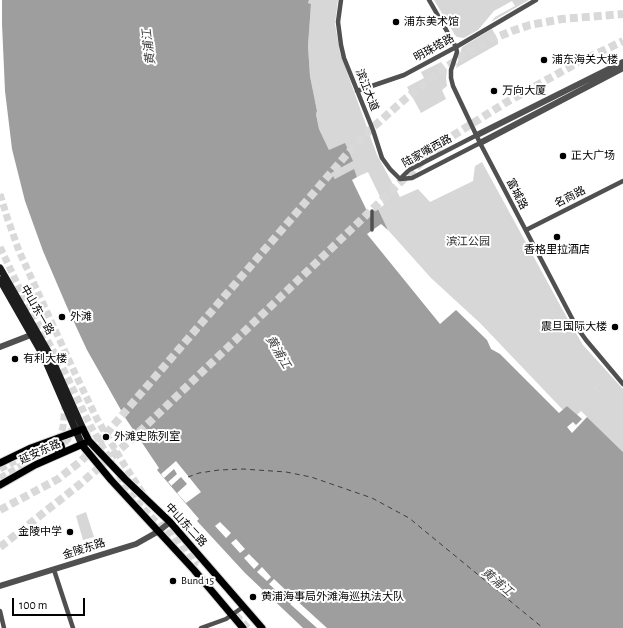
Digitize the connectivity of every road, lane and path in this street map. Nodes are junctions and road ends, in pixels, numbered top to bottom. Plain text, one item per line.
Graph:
1 (341, 0) edge
2 (429, 0) edge
3 (536, 0) edge
4 (456, 47) junction
5 (623, 62) edge
6 (623, 68) edge
7 (357, 91) junction
8 (477, 135) junction
9 (480, 143) junction
10 (400, 179) junction
11 (623, 181) edge
12 (372, 212) dead end
13 (372, 230) dead end
14 (526, 230) junction
15 (0, 268) edge
16 (0, 280) edge
17 (2, 289) edge
18 (35, 334) junction
19 (0, 348) edge
20 (623, 384) edge
21 (80, 431) junction
22 (50, 442) junction
23 (86, 443) junction
24 (56, 456) junction
25 (0, 463) edge
26 (0, 485) edge
27 (170, 522) junction
28 (159, 531) junction
29 (54, 570) junction
30 (0, 586) edge
31 (243, 607) junction
32 (0, 611) edge
33 (232, 615) junction
34 (4, 628) edge
35 (73, 628) edge
36 (202, 628) edge
37 (244, 628) edge
38 (262, 628) edge

1 - 7 street, 滨江大道
2 - 4 street
3 - 4 street, 明珠塔路
4 - 7 street, 明珠塔路
4 - 8 street, 富城路
5 - 8 street, 陆家嘴西路
6 - 9 street, 陆家嘴西路
7 - 10 street, 滨江大道
8 - 9 street, 富城路
8 - 10 street, 陆家嘴西路
9 - 10 street, 陆家嘴西路
9 - 14 street, 富城路
11 - 14 street, 名商路
12 - 13 street
14 - 20 street, 富城路
15 - 18 main road, 中山东一路
16 - 17 main road, 中山东一路
17 - 18 main road, 中山东一路
18 - 19 street
18 - 21 main road, 中山东一路
21 - 22 main road, 延安东路
21 - 23 main road, 中山东一路
22 - 24 main road
22 - 25 main road, 延安东路
23 - 24 main road, 延安东路
23 - 27 main road, 中山东二路
23 - 28 main road
24 - 26 main road, 延安东路
27 - 28 street, 金陵东路
27 - 31 main road, 中山东二路
28 - 29 street, 金陵东路
28 - 33 main road
29 - 30 street, 金陵东路
29 - 35 street
31 - 33 street
31 - 38 main road, 中山东二路
32 - 34 street
33 - 36 street
33 - 37 main road

